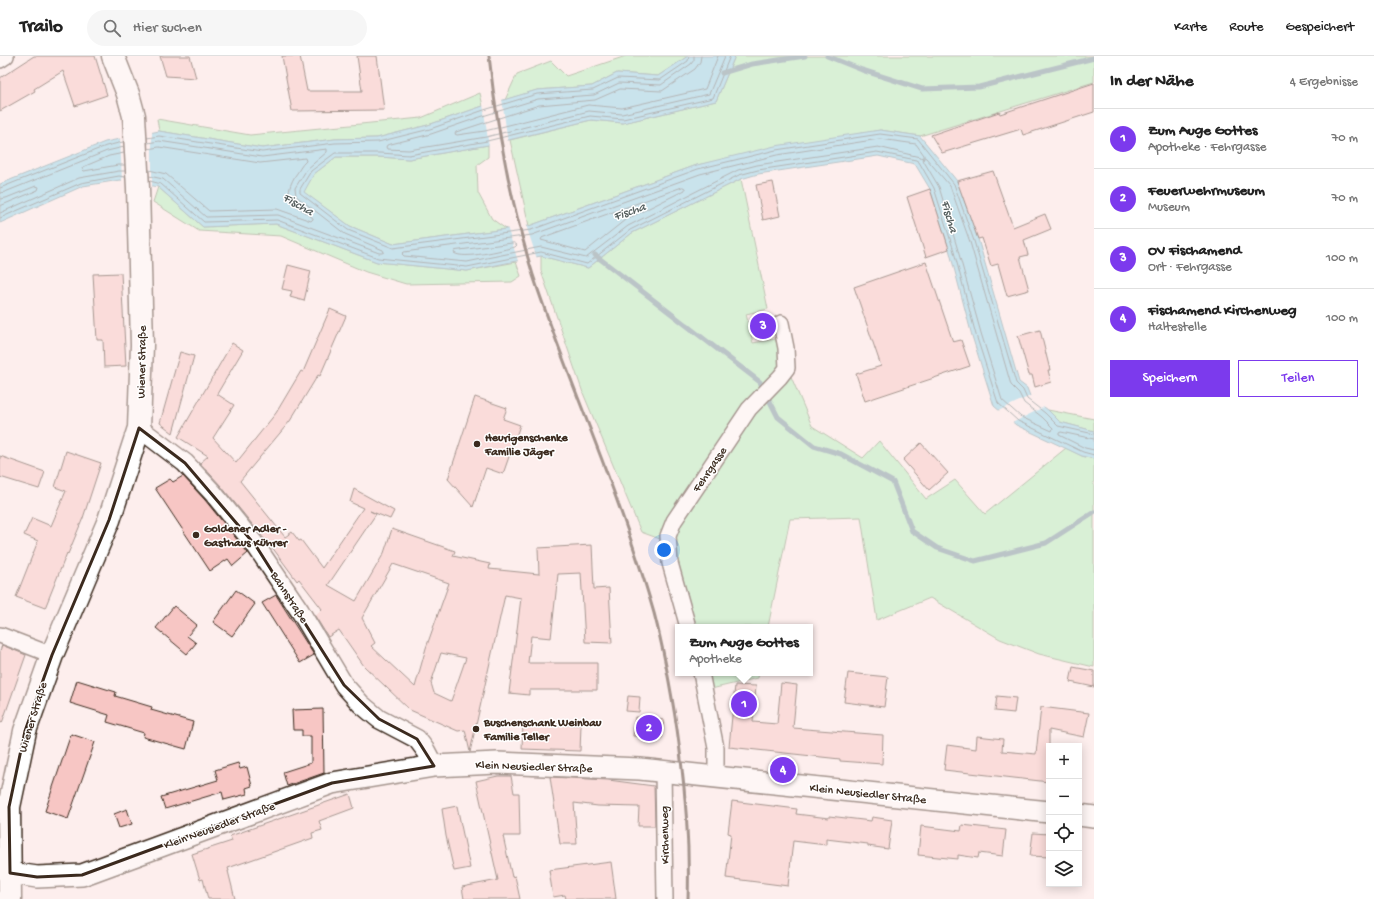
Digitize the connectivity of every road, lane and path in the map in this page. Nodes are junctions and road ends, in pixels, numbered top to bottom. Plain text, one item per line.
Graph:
1 (6, 56) edge
2 (113, 56) edge
3 (0, 60) edge
4 (781, 323) dead end
5 (139, 428) junction
6 (687, 624) edge
7 (0, 635) edge
8 (52, 655) junction
9 (702, 676) edge
10 (434, 766) junction
11 (663, 771) junction
12 (716, 776) junction
13 (1046, 812) edge
14 (1082, 815) edge
15 (1094, 817) edge
16 (10, 873) junction
17 (10, 899) edge
18 (665, 899) edge

1 - 3 street
2 - 5 main road, Wiener Straße
4 - 6 street, Fehrgasse
5 - 8 main road, Wiener Straße
5 - 10 street, Bahnstraße
7 - 8 street
8 - 16 main road, Wiener Straße
9 - 12 street
10 - 11 main road, Klein Neusiedler Straße
10 - 16 main road, Klein Neusiedler Straße
11 - 12 main road, Klein Neusiedler Straße
11 - 18 street, Kirchenweg
12 - 13 main road, Klein Neusiedler Straße
14 - 15 main road
16 - 17 main road, Wiener Straße

